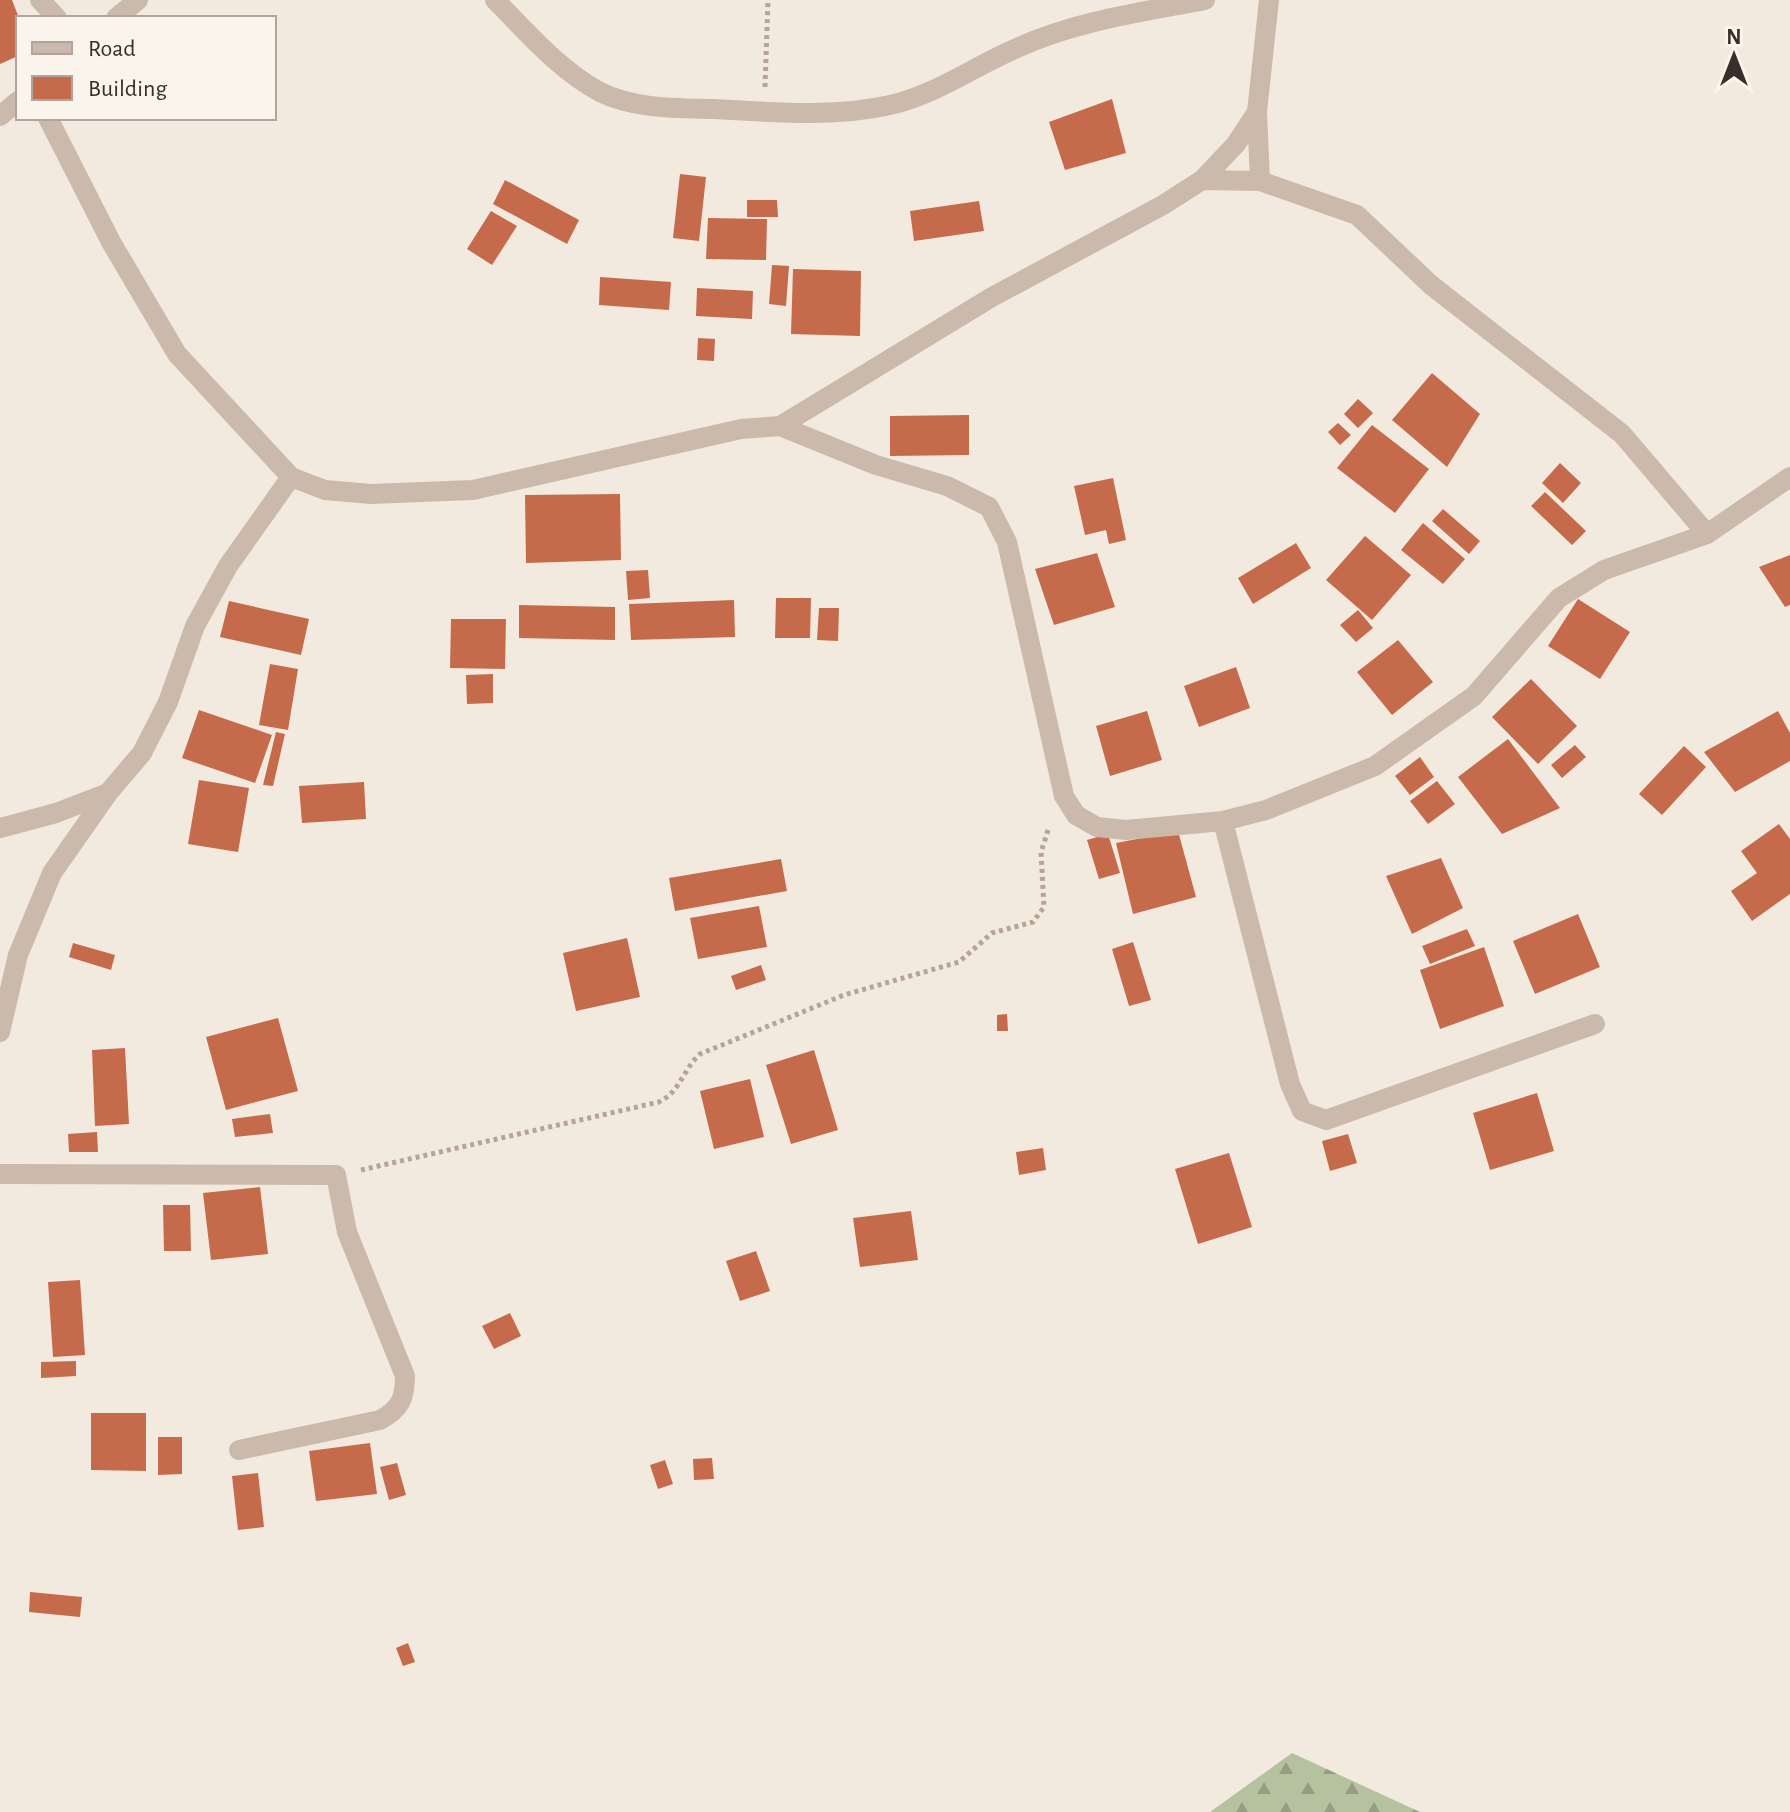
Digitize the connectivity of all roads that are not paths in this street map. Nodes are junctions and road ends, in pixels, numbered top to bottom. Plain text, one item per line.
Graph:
1 (40, 0) edge
2 (138, 0) edge
3 (495, 0) edge
4 (1205, 0) edge
5 (1269, 0) edge
6 (55, 16) edge
7 (118, 16) edge
8 (16, 103) edge
9 (1257, 112) junction
10 (0, 116) edge
11 (49, 120) edge
12 (1202, 180) junction
13 (1260, 181) junction
14 (780, 426) junction
15 (291, 477) junction
16 (1790, 477) edge
17 (1707, 534) junction
18 (108, 793) junction
19 (1223, 821) junction
20 (0, 828) edge
21 (1595, 1024) dead end
22 (0, 1032) edge
23 (0, 1174) edge
24 (239, 1450) dead end

1 - 6 street
2 - 7 street
3 - 4 street
5 - 9 street
8 - 10 street
9 - 12 street
9 - 13 street
11 - 15 street
12 - 13 street
12 - 14 street
13 - 17 street
14 - 15 street
14 - 19 street
15 - 18 street
16 - 17 street
17 - 19 street
18 - 20 street
18 - 22 street
19 - 21 street
23 - 24 street

